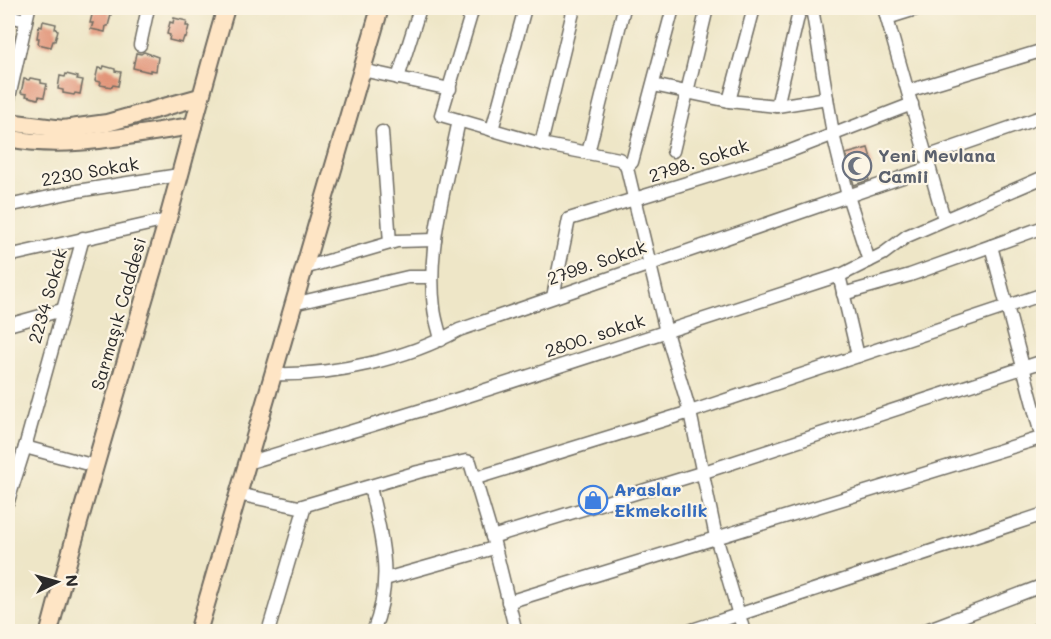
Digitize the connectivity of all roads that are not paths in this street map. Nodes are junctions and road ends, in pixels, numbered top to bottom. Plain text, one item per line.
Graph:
1 (148, 8) edge
2 (226, 8) edge
3 (380, 8) edge
4 (420, 8) edge
5 (473, 8) edge
6 (525, 8) edge
7 (574, 8) edge
8 (624, 8) edge
9 (673, 8) edge
10 (707, 8) edge
11 (754, 8) edge
12 (800, 8) edge
13 (812, 8) edge
14 (919, 8) edge
15 (886, 13) edge
16 (27, 14) edge
17 (8, 16) edge
18 (140, 45) dead end
19 (1044, 50) edge
20 (362, 70) junction
21 (398, 78) junction
22 (653, 85) junction
23 (450, 89) junction
24 (908, 91) junction
25 (687, 92) junction
26 (200, 97) junction
27 (827, 98) junction
28 (729, 101) junction
29 (8, 102) edge
30 (912, 104) junction
31 (777, 106) junction
32 (1044, 116) edge
33 (459, 120) junction
34 (8, 122) edge
35 (194, 126) junction
36 (492, 130) junction
37 (382, 132) dead end
38 (833, 134) junction
39 (8, 138) edge
40 (540, 144) junction
41 (673, 151) dead end
42 (588, 153) junction
43 (928, 162) junction
44 (627, 167) junction
45 (179, 175) junction
46 (1044, 177) edge
47 (848, 196) junction
48 (635, 200) junction
49 (8, 206) edge
50 (167, 219) junction
51 (944, 219) junction
52 (1044, 227) edge
53 (83, 238) junction
54 (435, 240) junction
55 (390, 243) junction
56 (991, 246) junction
57 (8, 256) edge
58 (869, 261) junction
59 (650, 263) junction
60 (304, 268) junction
61 (839, 275) junction
62 (432, 277) junction
63 (843, 294) junction
64 (1044, 294) edge
65 (553, 297) junction
66 (293, 304) junction
67 (1007, 306) junction
68 (62, 310) junction
69 (8, 325) edge
70 (666, 332) junction
71 (441, 340) junction
72 (858, 356) junction
73 (1044, 362) edge
74 (1024, 368) junction
75 (273, 374) junction
76 (690, 412) junction
77 (1043, 440) edge
78 (25, 447) junction
79 (247, 463) junction
80 (94, 466) junction
81 (701, 472) junction
82 (476, 478) junction
83 (370, 487) junction
84 (238, 494) junction
85 (8, 501) edge
86 (305, 506) junction
87 (1044, 514) edge
88 (716, 537) junction
89 (493, 542) junction
90 (385, 579) junction
91 (1044, 585) edge
92 (508, 602) junction
93 (740, 615) junction
94 (1044, 627) edge
95 (49, 632) edge
96 (198, 632) edge
97 (268, 632) edge
98 (373, 632) edge
99 (516, 632) edge
100 (686, 632) edge
101 (744, 632) edge
102 (921, 632) edge
103 (1032, 632) edge

1 - 18 street
2 - 26 main road, Sarmaşık Caddesi
3 - 20 main road
4 - 21 street
5 - 23 street
6 - 36 street
7 - 40 street
8 - 42 street
9 - 22 street
10 - 25 street
11 - 28 street
12 - 31 street
13 - 27 street
14 - 15 street
15 - 24 street
16 - 17 street
16 - 29 street
19 - 24 street
20 - 21 street
20 - 60 main road
21 - 23 street
22 - 25 street
22 - 44 street
23 - 33 street
24 - 30 street
25 - 28 street
25 - 41 street
26 - 34 main road
26 - 35 main road, Sarmaşık Caddesi
27 - 31 street
27 - 38 street
28 - 31 street
30 - 38 street, 2798. Sokak
30 - 43 street
32 - 43 street, 2799. Sokak
33 - 36 street
33 - 54 street
35 - 39 main road
35 - 45 main road, Sarmaşık Caddesi
36 - 40 street
37 - 55 street
38 - 47 street
38 - 48 street, 2798. Sokak
40 - 42 street
42 - 44 street
43 - 47 street, 2799. Sokak
43 - 51 street
44 - 48 street
45 - 49 street, 2230 Sokak
45 - 50 main road, Sarmaşık Caddesi
46 - 51 street, 2800. sokak
47 - 58 street
47 - 59 street, 2799. Sokak
48 - 59 street
48 - 65 street, 2798. Sokak
50 - 53 street
50 - 80 main road, Sarmaşık Caddesi
51 - 58 street, 2800. sokak
52 - 56 street
53 - 57 street
53 - 68 street, 2234 Sokak
54 - 55 street
54 - 62 street
55 - 60 street
56 - 63 street
56 - 67 street
58 - 61 street, 2800. sokak
59 - 65 street, 2799. Sokak
59 - 70 street
60 - 66 main road
61 - 63 street
61 - 70 street, 2800. sokak
62 - 66 street
62 - 71 street
63 - 72 street
64 - 67 street
65 - 71 street, 2799. Sokak
66 - 75 main road
67 - 72 street
67 - 74 street
68 - 69 street
68 - 78 street, 2234 Sokak
70 - 76 street
70 - 79 street, 2800. sokak
71 - 75 street, 2799. Sokak
72 - 76 street
73 - 74 street
74 - 77 street
74 - 81 street
75 - 79 main road
76 - 81 street
76 - 82 street
77 - 88 street
78 - 80 street
78 - 85 street, 2234 Sokak
79 - 84 main road
80 - 95 main road, Sarmaşık Caddesi
81 - 88 street
81 - 89 street
82 - 83 street
82 - 89 street
83 - 86 street
83 - 90 street
84 - 86 street
84 - 96 main road
86 - 97 street
87 - 93 street
88 - 92 street
88 - 93 street
89 - 90 street
89 - 92 street
90 - 98 street
91 - 102 street
92 - 99 street
93 - 100 street
93 - 101 street
94 - 103 street

